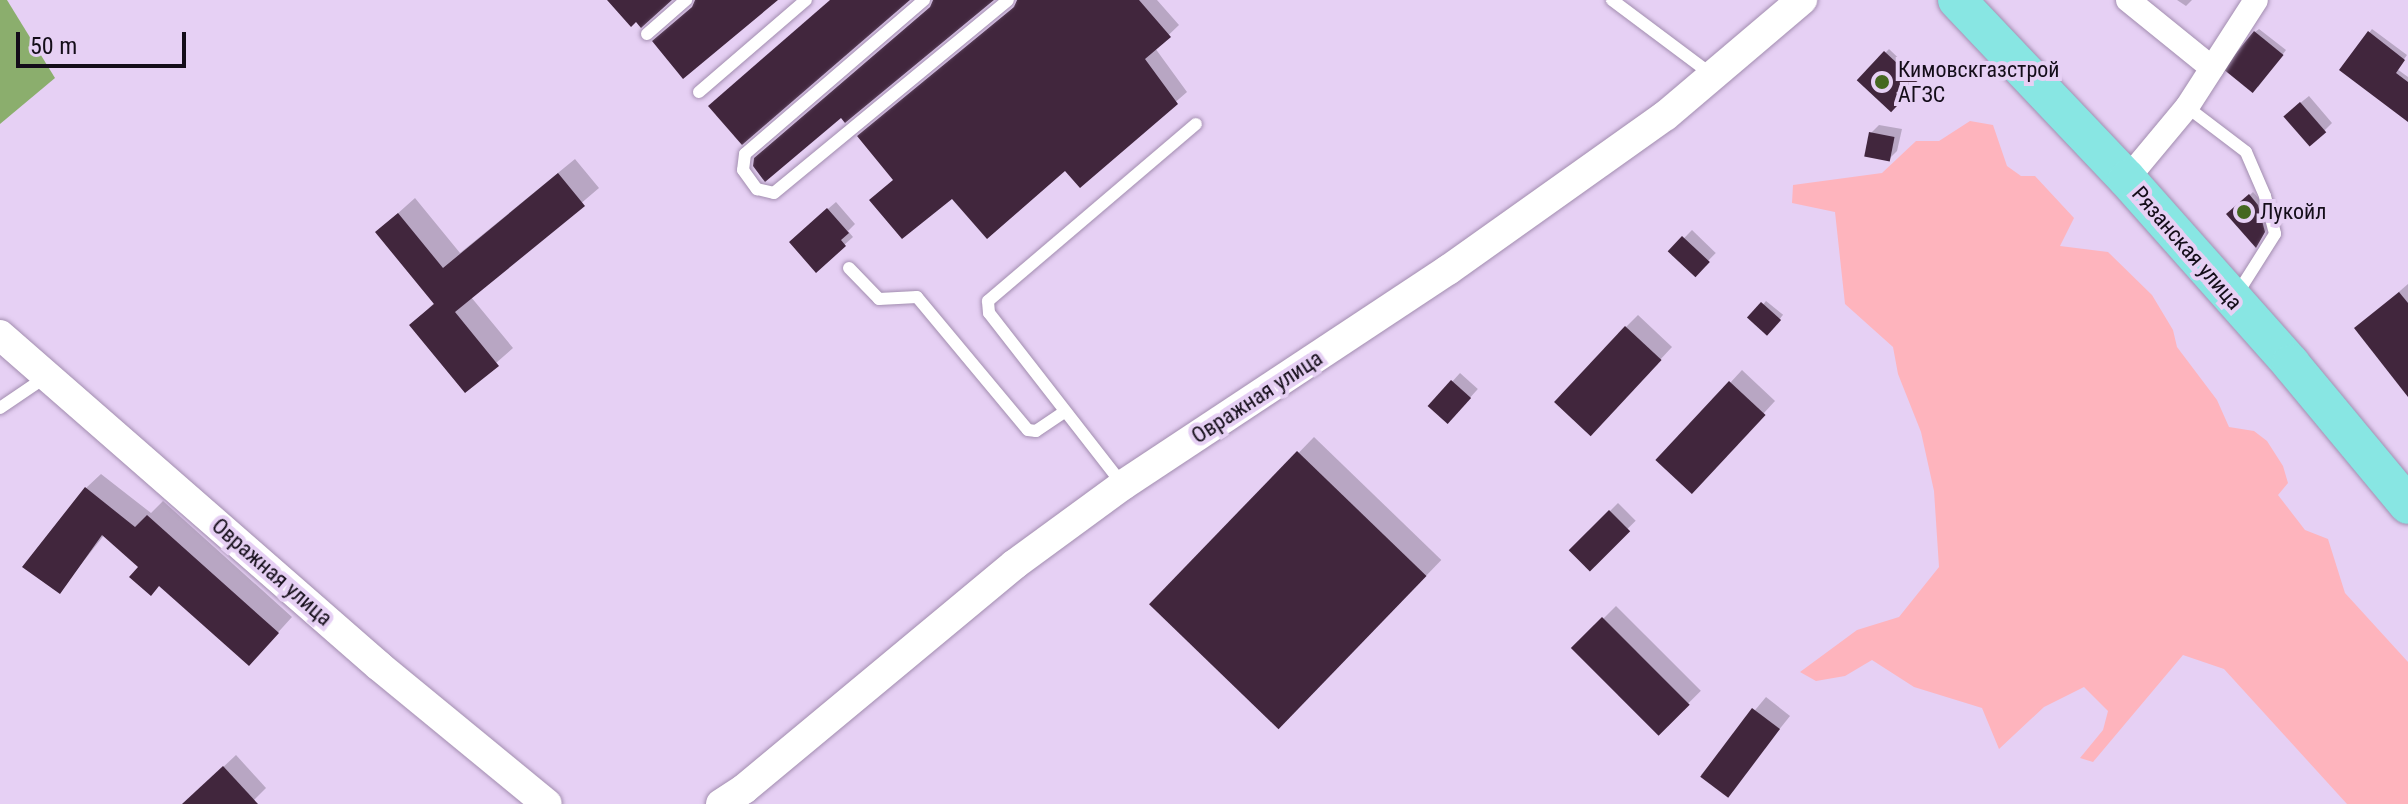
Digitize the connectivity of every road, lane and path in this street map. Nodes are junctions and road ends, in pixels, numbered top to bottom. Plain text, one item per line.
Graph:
1 (686, 0) edge
2 (806, 0) edge
3 (924, 0) edge
4 (1008, 0) edge
5 (1612, 0) edge
6 (1802, 0) edge
7 (1957, 0) edge
8 (2128, 0) edge
9 (2256, 0) edge
10 (647, 34) dead end
11 (2212, 68) junction
12 (1713, 77) junction
13 (699, 92) dead end
14 (2187, 107) junction
15 (1196, 124) dead end
16 (2127, 179) junction
17 (849, 268) dead end
18 (2233, 301) junction
19 (0, 335) edge
20 (47, 376) junction
21 (0, 408) edge
22 (1064, 412) junction
23 (1123, 485) junction
24 (2408, 505) edge
25 (740, 799) edge
26 (547, 804) edge

1 - 10 lane
2 - 13 lane
3 - 4 lane
5 - 12 lane
6 - 12 street, Овражная улица
7 - 16 main road, Рязанская улица
8 - 11 street
9 - 11 street
11 - 14 street
12 - 23 street, Овражная улица
14 - 16 street
14 - 18 lane
15 - 22 lane
16 - 18 main road, Рязанская улица
17 - 22 lane
18 - 24 main road, Рязанская улица
19 - 20 street, Овражная улица
20 - 21 lane
20 - 26 street, Овражная улица
22 - 23 lane
23 - 25 street, Овражная улица

